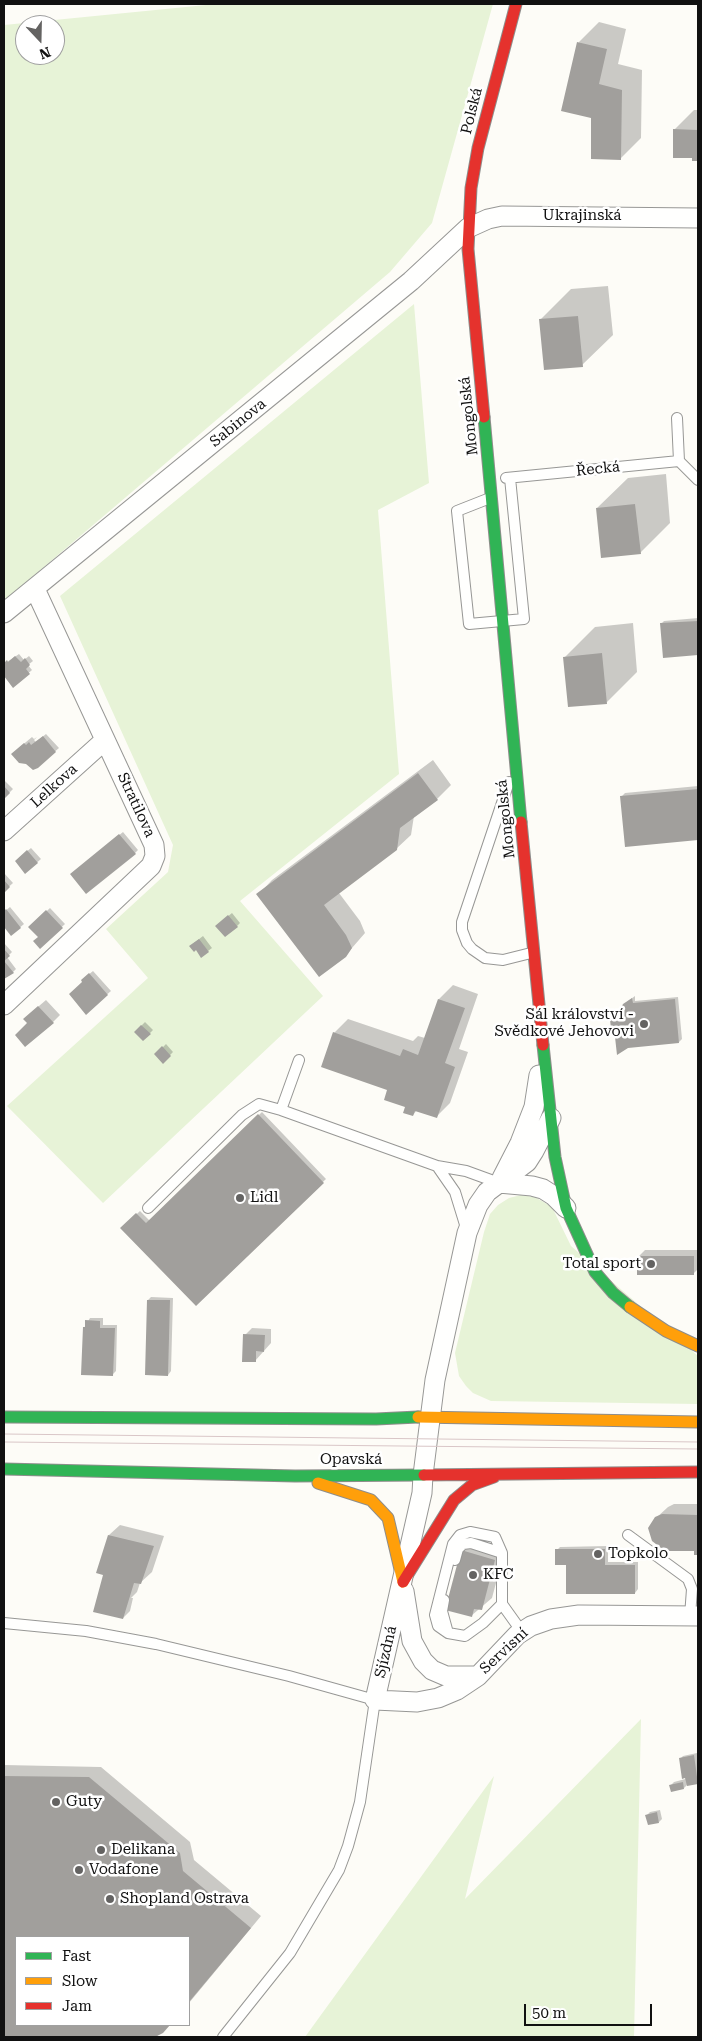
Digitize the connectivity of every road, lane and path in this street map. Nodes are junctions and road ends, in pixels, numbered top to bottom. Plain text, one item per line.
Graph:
1 (516, 4) edge
2 (698, 218) edge
3 (468, 228) junction
4 (677, 418) dead end
5 (679, 461) junction
6 (510, 478) junction
7 (490, 480) junction
8 (698, 480) edge
9 (492, 498) junction
10 (34, 589) junction
11 (4, 613) edge
12 (504, 621) junction
13 (105, 740) junction
14 (516, 762) junction
15 (4, 831) edge
16 (533, 952) junction
17 (4, 1005) edge
18 (542, 1037) junction
19 (299, 1060) dead end
20 (281, 1110) junction
21 (551, 1117) junction
22 (437, 1166) junction
23 (499, 1183) junction
24 (148, 1208) dead end
25 (566, 1208) junction
26 (467, 1233) junction
27 (698, 1346) edge
28 (4, 1417) edge
29 (429, 1417) junction
30 (698, 1422) edge
31 (4, 1469) edge
32 (508, 1472) junction
33 (698, 1472) edge
34 (423, 1475) junction
35 (295, 1476) junction
36 (628, 1535) dead end
37 (403, 1582) junction
38 (502, 1604) junction
39 (694, 1616) edge
40 (4, 1622) edge
41 (522, 1632) junction
42 (478, 1676) junction
43 (375, 1700) junction
44 (223, 2037) edge

1 - 3 main road, Polská
2 - 3 street, Ukrajinská
3 - 7 main road, Mongolská
3 - 10 street, Sabinova
4 - 5 lane
5 - 6 lane, Řecká
5 - 8 lane
6 - 7 lane, Řecká
6 - 12 lane
7 - 9 main road, Mongolská
9 - 12 main road, Mongolská
9 - 12 lane
10 - 11 street, Sabinova
10 - 13 street, Stratilova
12 - 14 main road, Mongolská
13 - 15 street, Lelkova
13 - 17 street, Stratilova
14 - 16 main road, Mongolská
14 - 16 lane
16 - 18 main road, Mongolská
18 - 21 main road, Mongolská
18 - 23 street
19 - 20 lane
20 - 22 lane
20 - 24 lane
21 - 23 street
21 - 25 main road, Mongolská
22 - 23 lane
22 - 26 lane
23 - 25 street
23 - 26 street, Sjízdná
25 - 27 main road, Mongolská
26 - 29 street, Sjízdná
28 - 29 main road
29 - 30 main road
29 - 34 street, Sjízdná
31 - 35 main road, Opavská
32 - 33 main road, Opavská
32 - 34 main road, Opavská
32 - 37 main road
34 - 35 main road, Opavská
34 - 37 street, Sjízdná
35 - 37 main road
36 - 39 lane
37 - 42 street
37 - 43 street, Sjízdná
38 - 38 lane
38 - 41 lane
39 - 41 street, Servisní
40 - 43 lane
41 - 42 street, Servisní
42 - 43 street, Servisní
43 - 44 lane, Sjízdná

